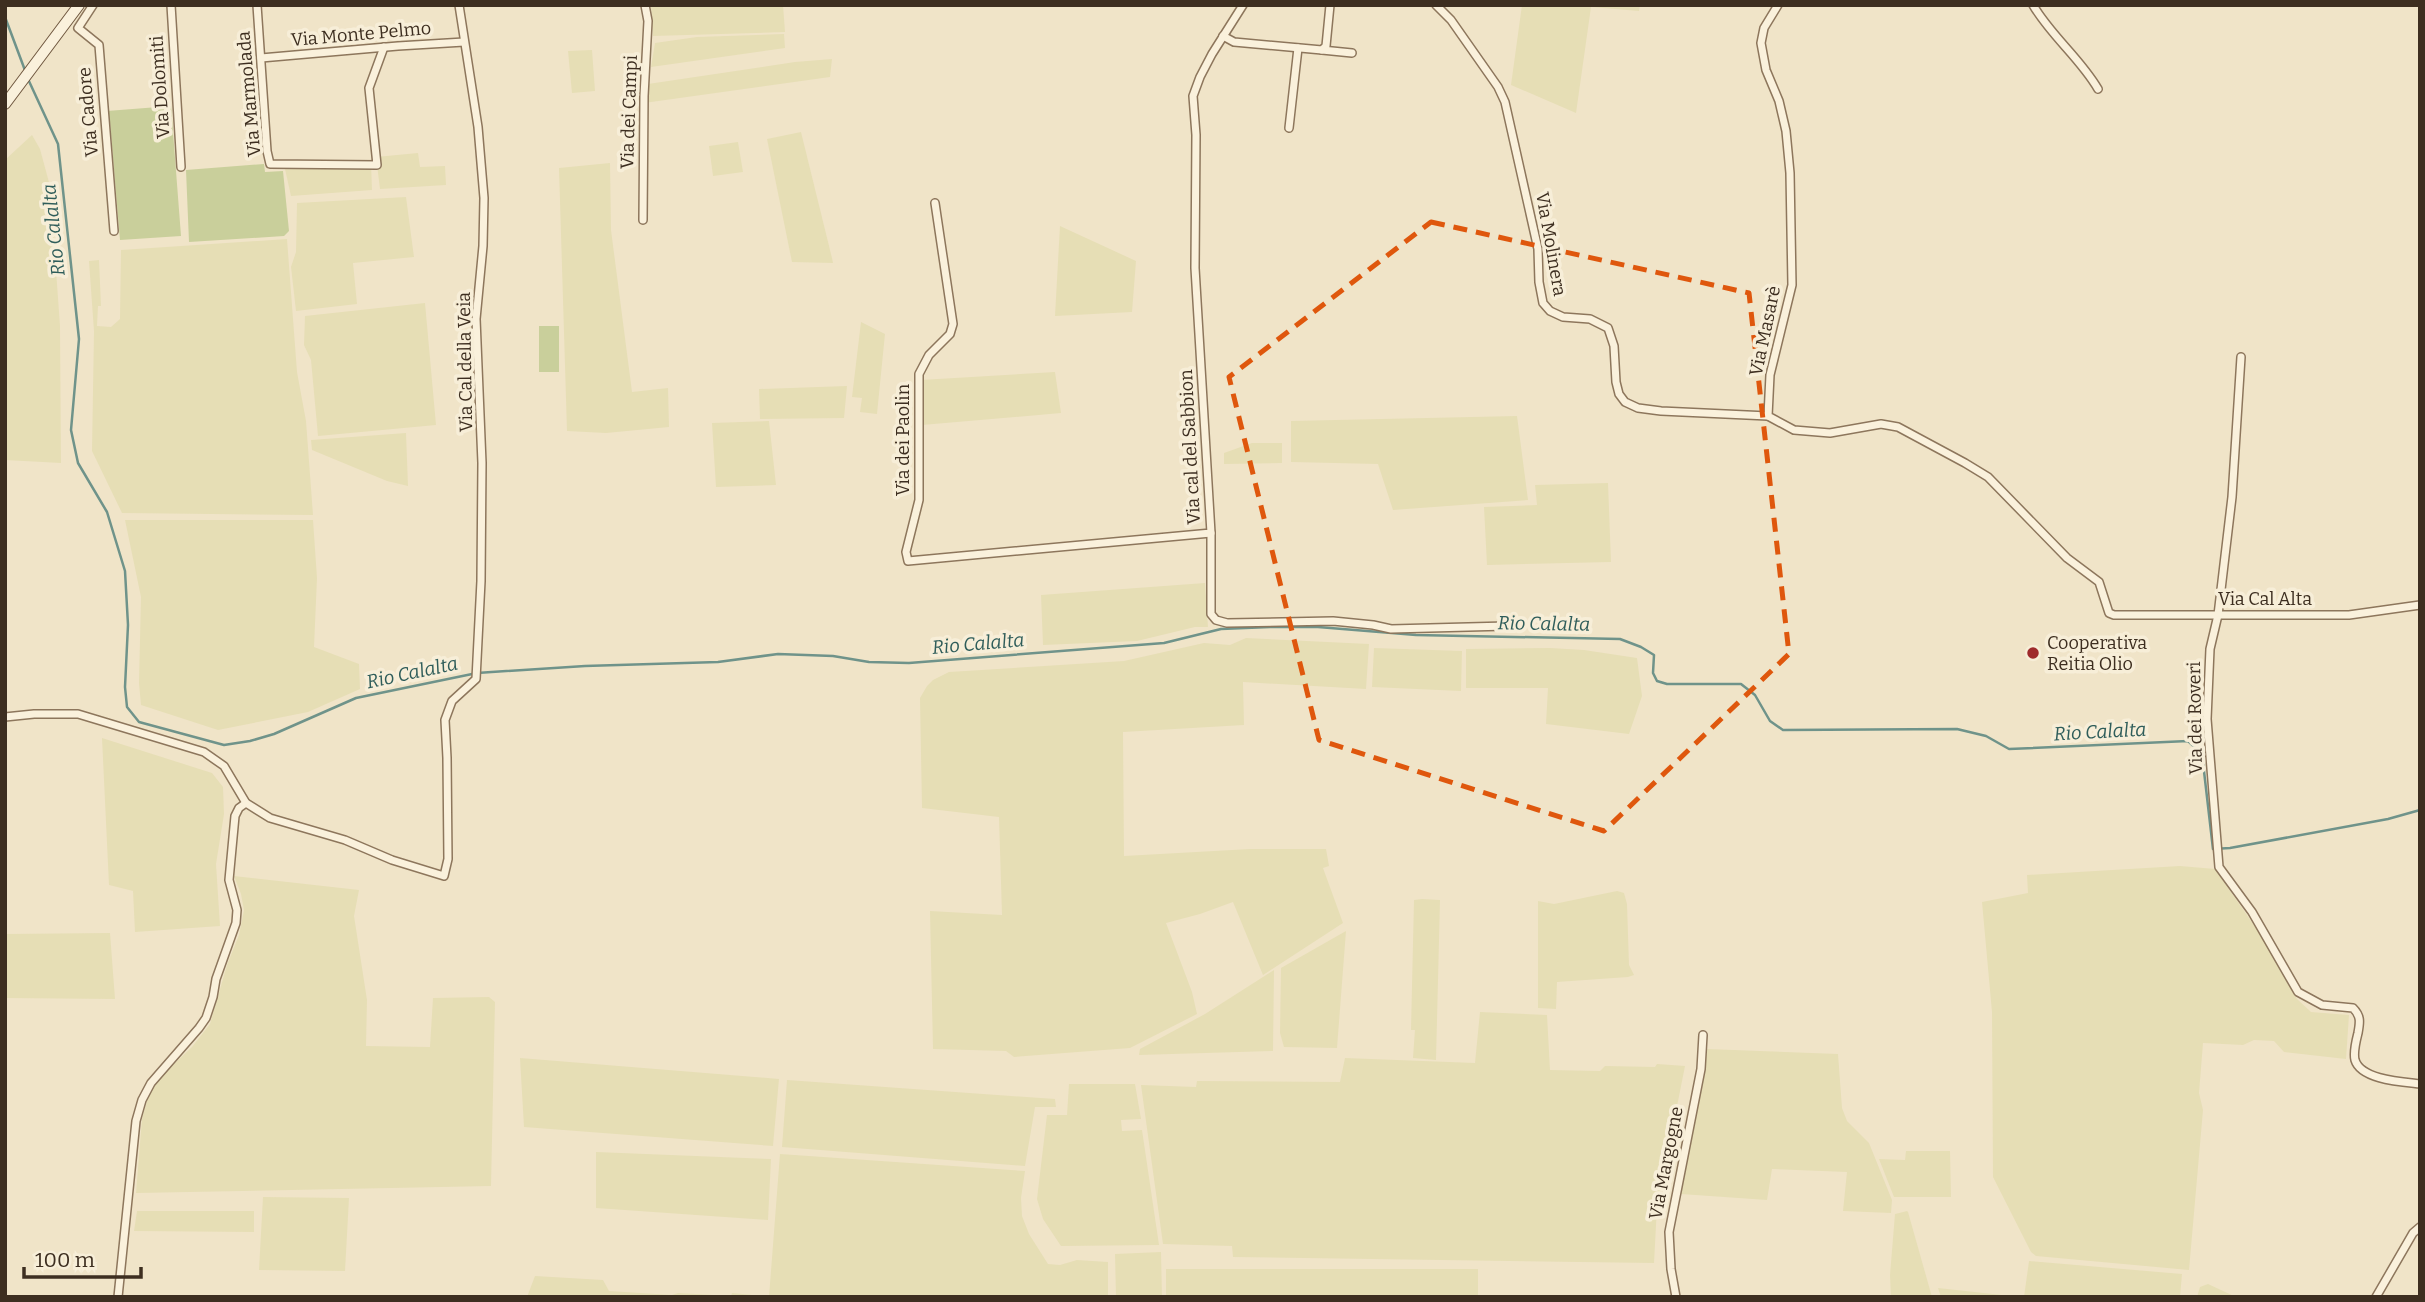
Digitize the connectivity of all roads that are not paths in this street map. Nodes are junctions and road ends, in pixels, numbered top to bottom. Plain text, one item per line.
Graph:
1 (79, 5) edge
2 (93, 5) edge
3 (171, 5) edge
4 (257, 5) edge
5 (458, 5) edge
6 (645, 5) edge
7 (1243, 5) edge
8 (1330, 5) edge
9 (1436, 5) edge
10 (1778, 5) edge
11 (2033, 5) edge
12 (1223, 36) junction
13 (464, 42) junction
14 (384, 47) junction
15 (1298, 48) junction
16 (1322, 50) junction
17 (1352, 53) dead end
18 (261, 58) junction
19 (2098, 89) dead end
20 (5, 104) edge
21 (1289, 128) dead end
22 (181, 167) dead end
23 (935, 203) dead end
24 (643, 220) dead end
25 (114, 231) dead end
26 (2241, 357) dead end
27 (1768, 416) junction
28 (1211, 533) junction
29 (908, 561) joint
30 (2420, 605) edge
31 (2218, 615) junction
32 (1507, 626) dead end
33 (5, 718) edge
34 (246, 803) junction
35 (1703, 1035) dead end
36 (2420, 1084) edge
37 (2420, 1227) edge
38 (118, 1297) edge
39 (1676, 1297) edge
40 (2376, 1297) edge

1 - 20 main road
2 - 25 street, Via Cadore
3 - 22 street, Via Dolomiti
4 - 18 street, Via Marmolada
5 - 13 street, Via Cal della Veia
6 - 24 street, Via dei Campi
7 - 12 street
8 - 16 street
9 - 27 street, Via Molinera
10 - 27 street, Via Masarè
11 - 19 street
12 - 15 street
12 - 28 street, Via cal del Sabbion
13 - 14 street, Via Monte Pelmo
13 - 34 street, Via Cal della Veia
14 - 18 street, Via Monte Pelmo
14 - 18 street, Via Marmolada
15 - 16 street
15 - 21 street
16 - 17 street
23 - 29 street, Via dei Paolin
26 - 31 street, Via dei Roveri
27 - 31 street, Via Cal Alta
28 - 29 street, Via cal del Sabbion
28 - 32 street
30 - 31 street, Via Cal Alta
31 - 36 street, Via dei Roveri
33 - 34 street
34 - 38 street
35 - 39 street, Via Margogne
37 - 40 street

